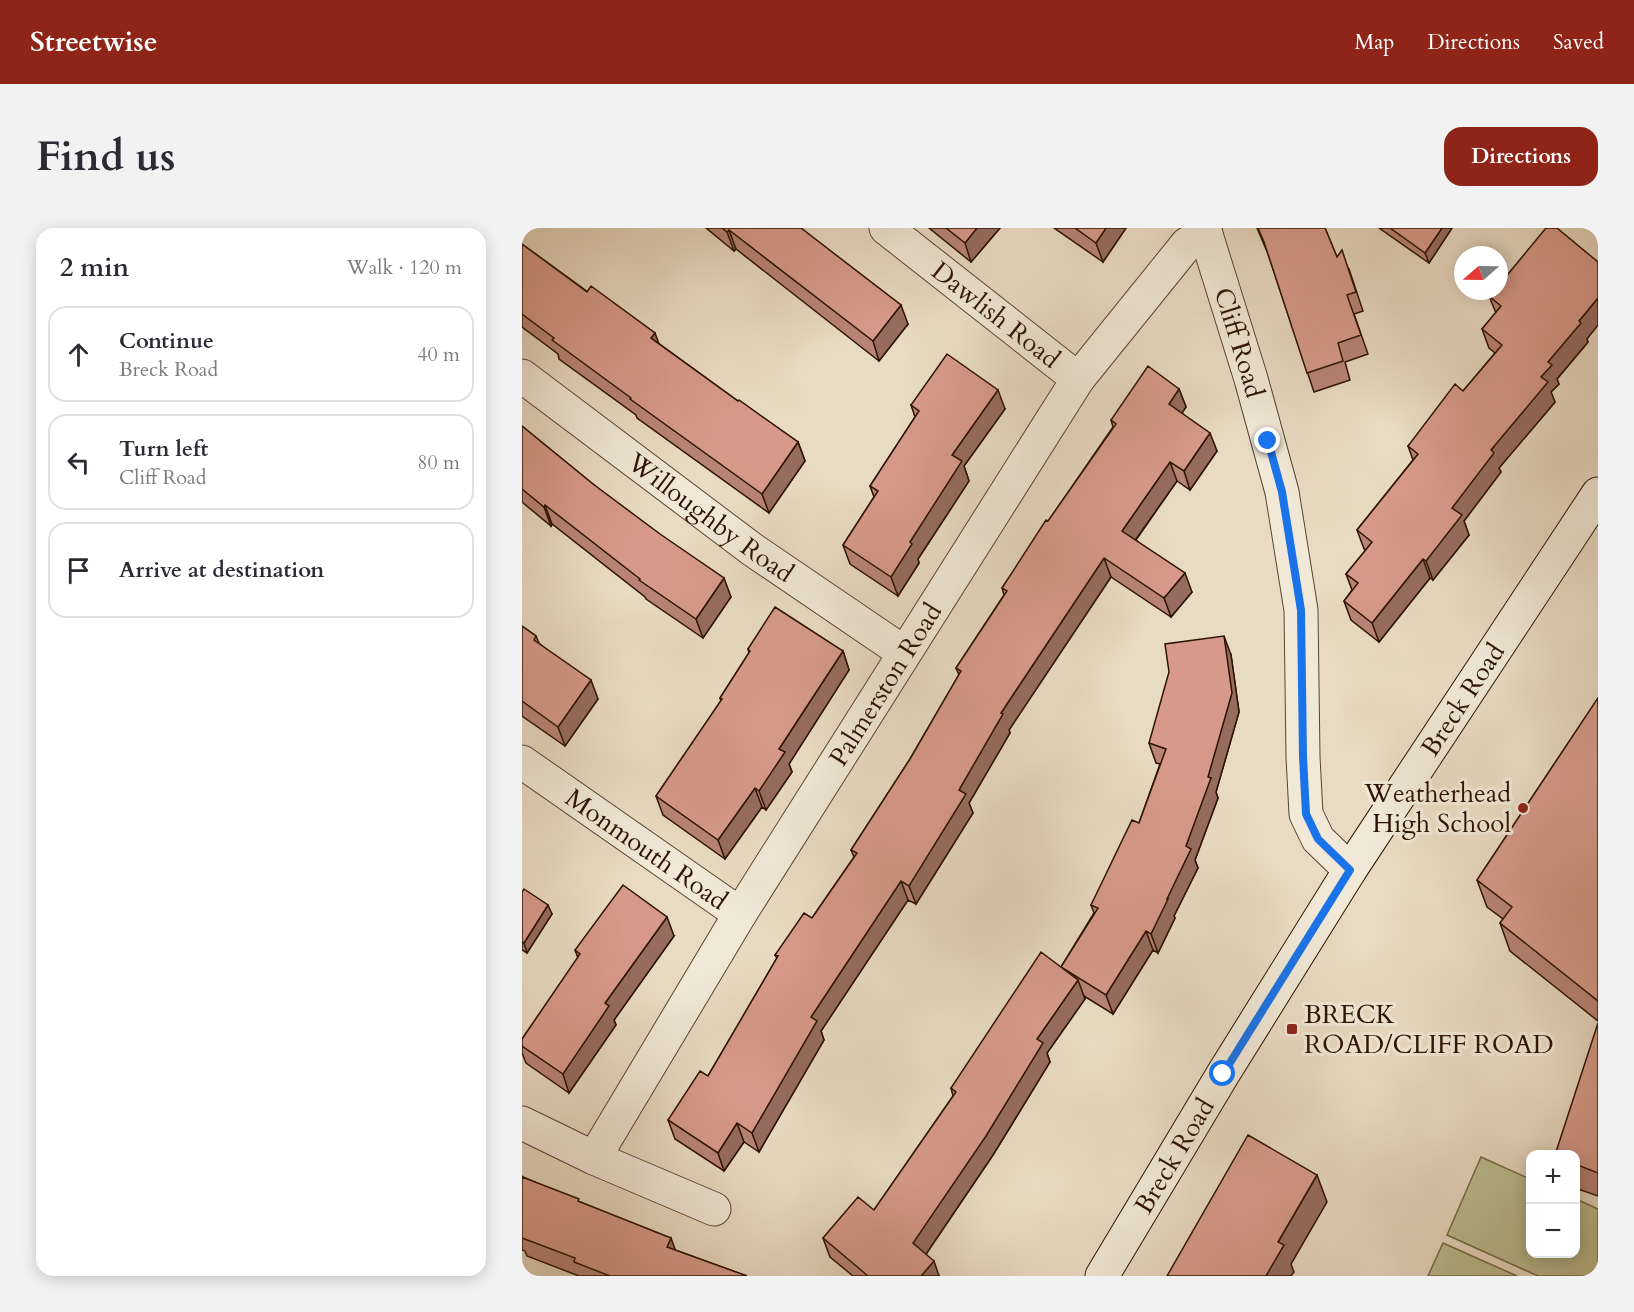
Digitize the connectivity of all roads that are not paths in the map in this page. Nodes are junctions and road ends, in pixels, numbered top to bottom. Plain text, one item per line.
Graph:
1 (886, 228) edge
2 (1205, 231) edge
3 (522, 376) edge
4 (1078, 378) junction
5 (1598, 494) edge
6 (903, 652) junction
7 (522, 762) edge
8 (1350, 870) junction
9 (740, 914) junction
10 (522, 1123) edge
11 (594, 1158) junction
12 (714, 1209) dead end
13 (1102, 1276) edge

1 - 4 street, Dawlish Road
2 - 4 street, Palmerston Road
2 - 8 street, Cliff Road
3 - 6 street, Willoughby Road
4 - 6 street, Palmerston Road
5 - 8 street, Breck Road
6 - 9 street, Palmerston Road
7 - 9 street, Monmouth Road
8 - 13 street, Breck Road
9 - 11 street, Palmerston Road
10 - 11 street
11 - 12 street

